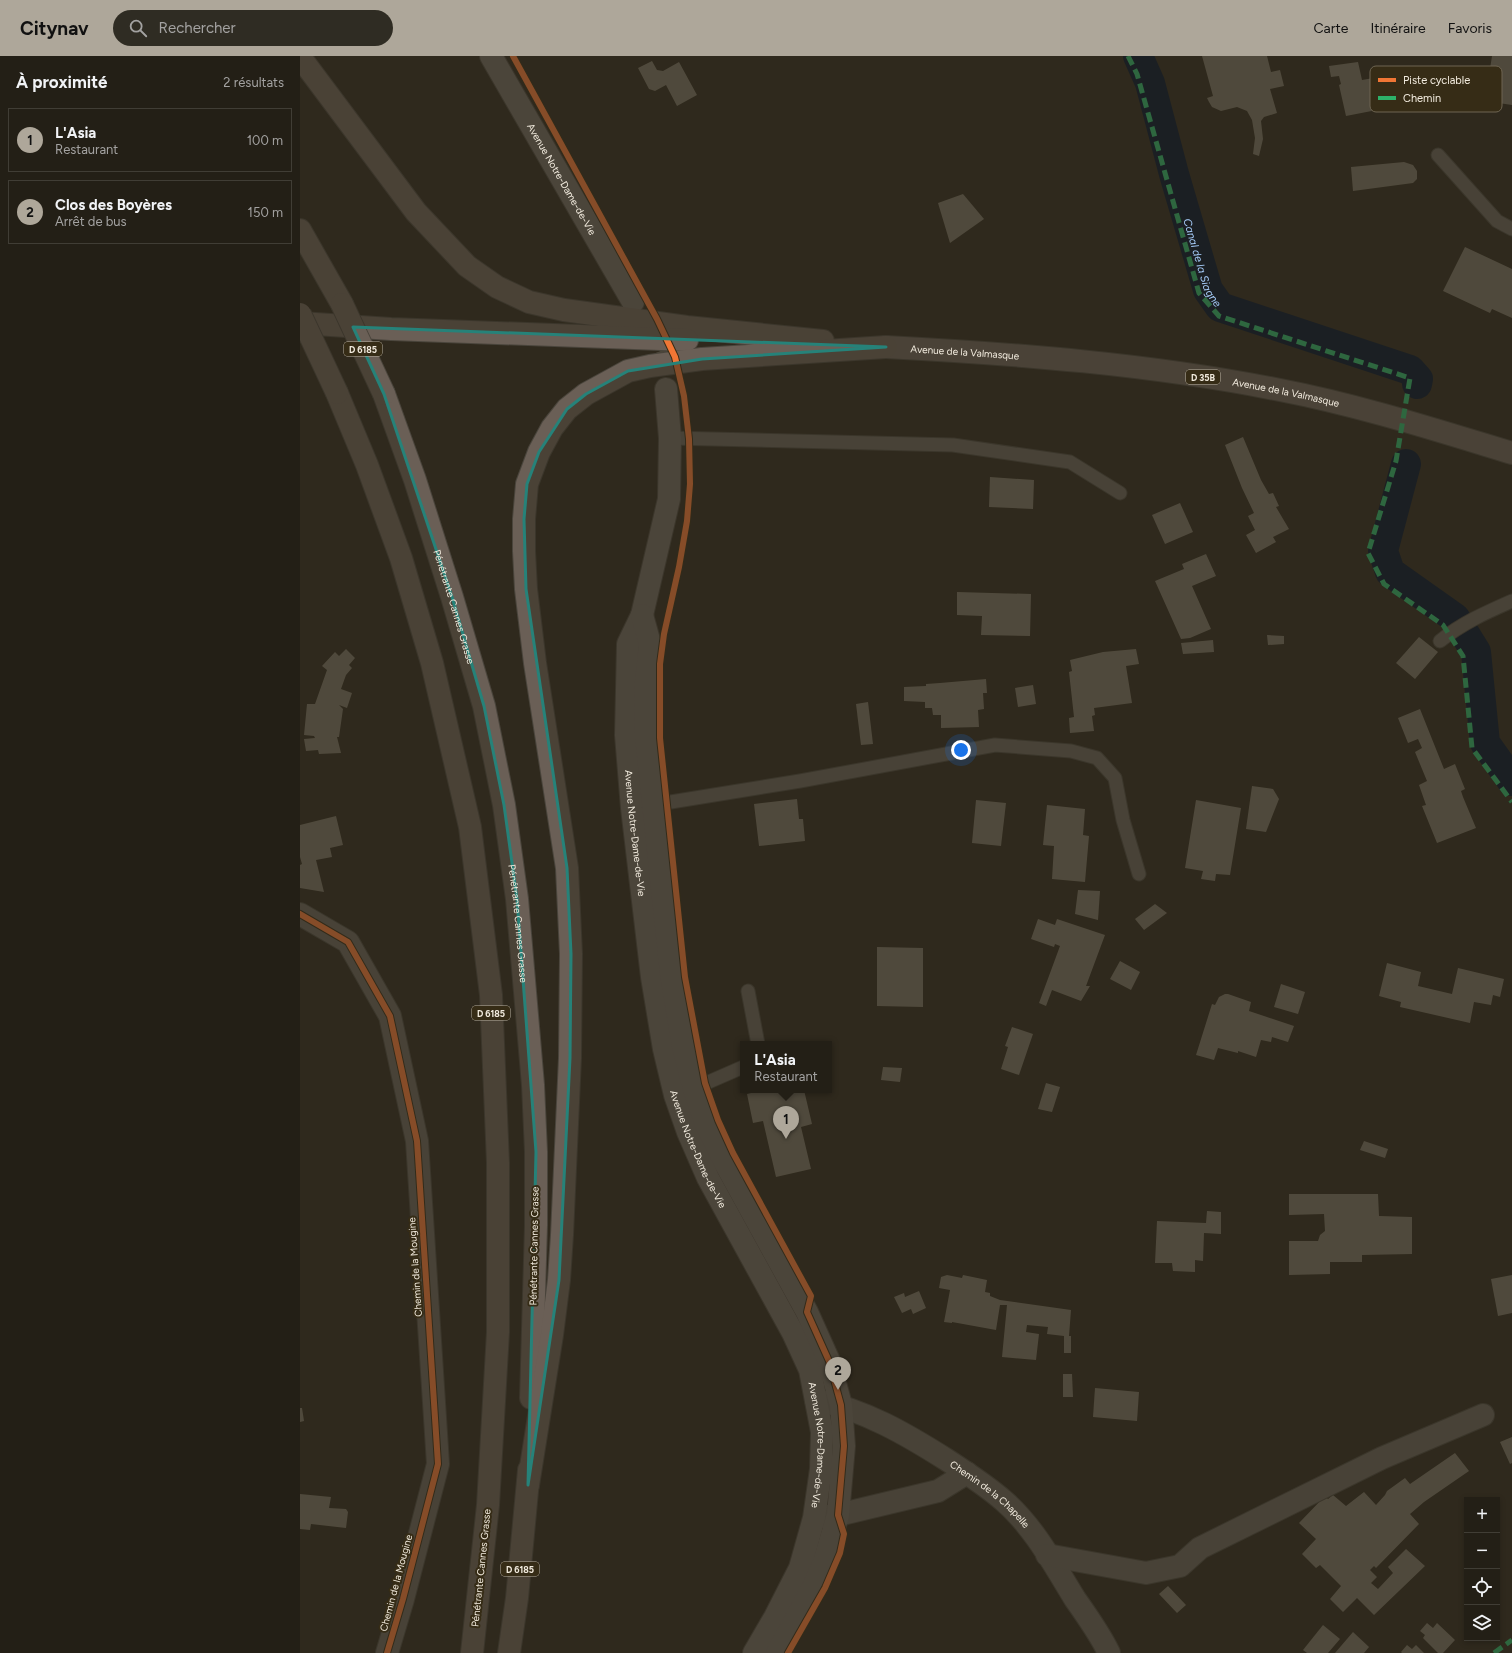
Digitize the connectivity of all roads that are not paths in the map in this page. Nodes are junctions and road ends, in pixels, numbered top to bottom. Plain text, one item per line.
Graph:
1 (492, 56) edge
2 (300, 57) edge
3 (1438, 155) dead end
4 (1512, 229) edge
5 (300, 230) edge
6 (633, 302) tunnel mouth
7 (300, 314) edge
8 (300, 323) edge
9 (886, 347) junction
10 (666, 390) tunnel mouth
11 (670, 438) junction
12 (1512, 453) edge
13 (1120, 494) dead end
14 (1512, 601) edge
15 (642, 615) junction
16 (1440, 641) dead end
17 (654, 805) junction
18 (632, 808) junction
19 (1139, 874) dead end
20 (300, 914) edge
21 (748, 991) dead end
22 (757, 1041) edge
23 (740, 1068) edge
24 (685, 1092) junction
25 (816, 1400) junction
26 (841, 1405) junction
27 (1483, 1415) dead end
28 (967, 1473) junction
29 (528, 1485) junction
30 (838, 1515) junction
31 (814, 1518) junction
32 (1052, 1561) junction
33 (387, 1653) edge
34 (472, 1653) edge
35 (509, 1653) edge
36 (754, 1653) edge
37 (777, 1653) edge
38 (1109, 1653) edge

1 - 6 main road, Avenue Notre-Dame-de-Vie
2 - 9 highway
3 - 4 lane
5 - 29 highway, Pénétrante Cannes Grasse / D 6185, bridge
7 - 34 highway, Pénétrante Cannes Grasse / D 6185, bridge
8 - 9 highway
9 - 12 main road, Avenue de la Valmasque / D 35B
9 - 29 highway
10 - 11 main road, Avenue Notre-Dame-de-Vie
11 - 13 lane
11 - 15 main road, Avenue Notre-Dame-de-Vie
14 - 16 lane
15 - 17 main road, Avenue Notre-Dame-de-Vie
15 - 18 main road, Avenue Notre-Dame-de-Vie
17 - 18 lane
17 - 19 lane
17 - 24 main road, Avenue Notre-Dame-de-Vie
18 - 24 main road, Avenue Notre-Dame-de-Vie
20 - 33 street, Chemin de la Mougine
21 - 22 lane
23 - 24 lane
24 - 25 main road, Avenue Notre-Dame-de-Vie
24 - 26 main road, Avenue Notre-Dame-de-Vie
25 - 26 street, Chemin de la Chapelle
25 - 31 main road, Avenue Notre-Dame-de-Vie
26 - 28 street, Chemin de la Chapelle
26 - 30 main road, Avenue Notre-Dame-de-Vie
27 - 32 street
28 - 30 street
28 - 32 street, Chemin de la Chapelle
29 - 35 highway, Pénétrante Cannes Grasse / D 6185
30 - 31 street
30 - 37 main road, Avenue Notre-Dame-de-Vie
31 - 36 main road, Avenue Notre-Dame-de-Vie
32 - 38 street, Chemin de la Chapelle

